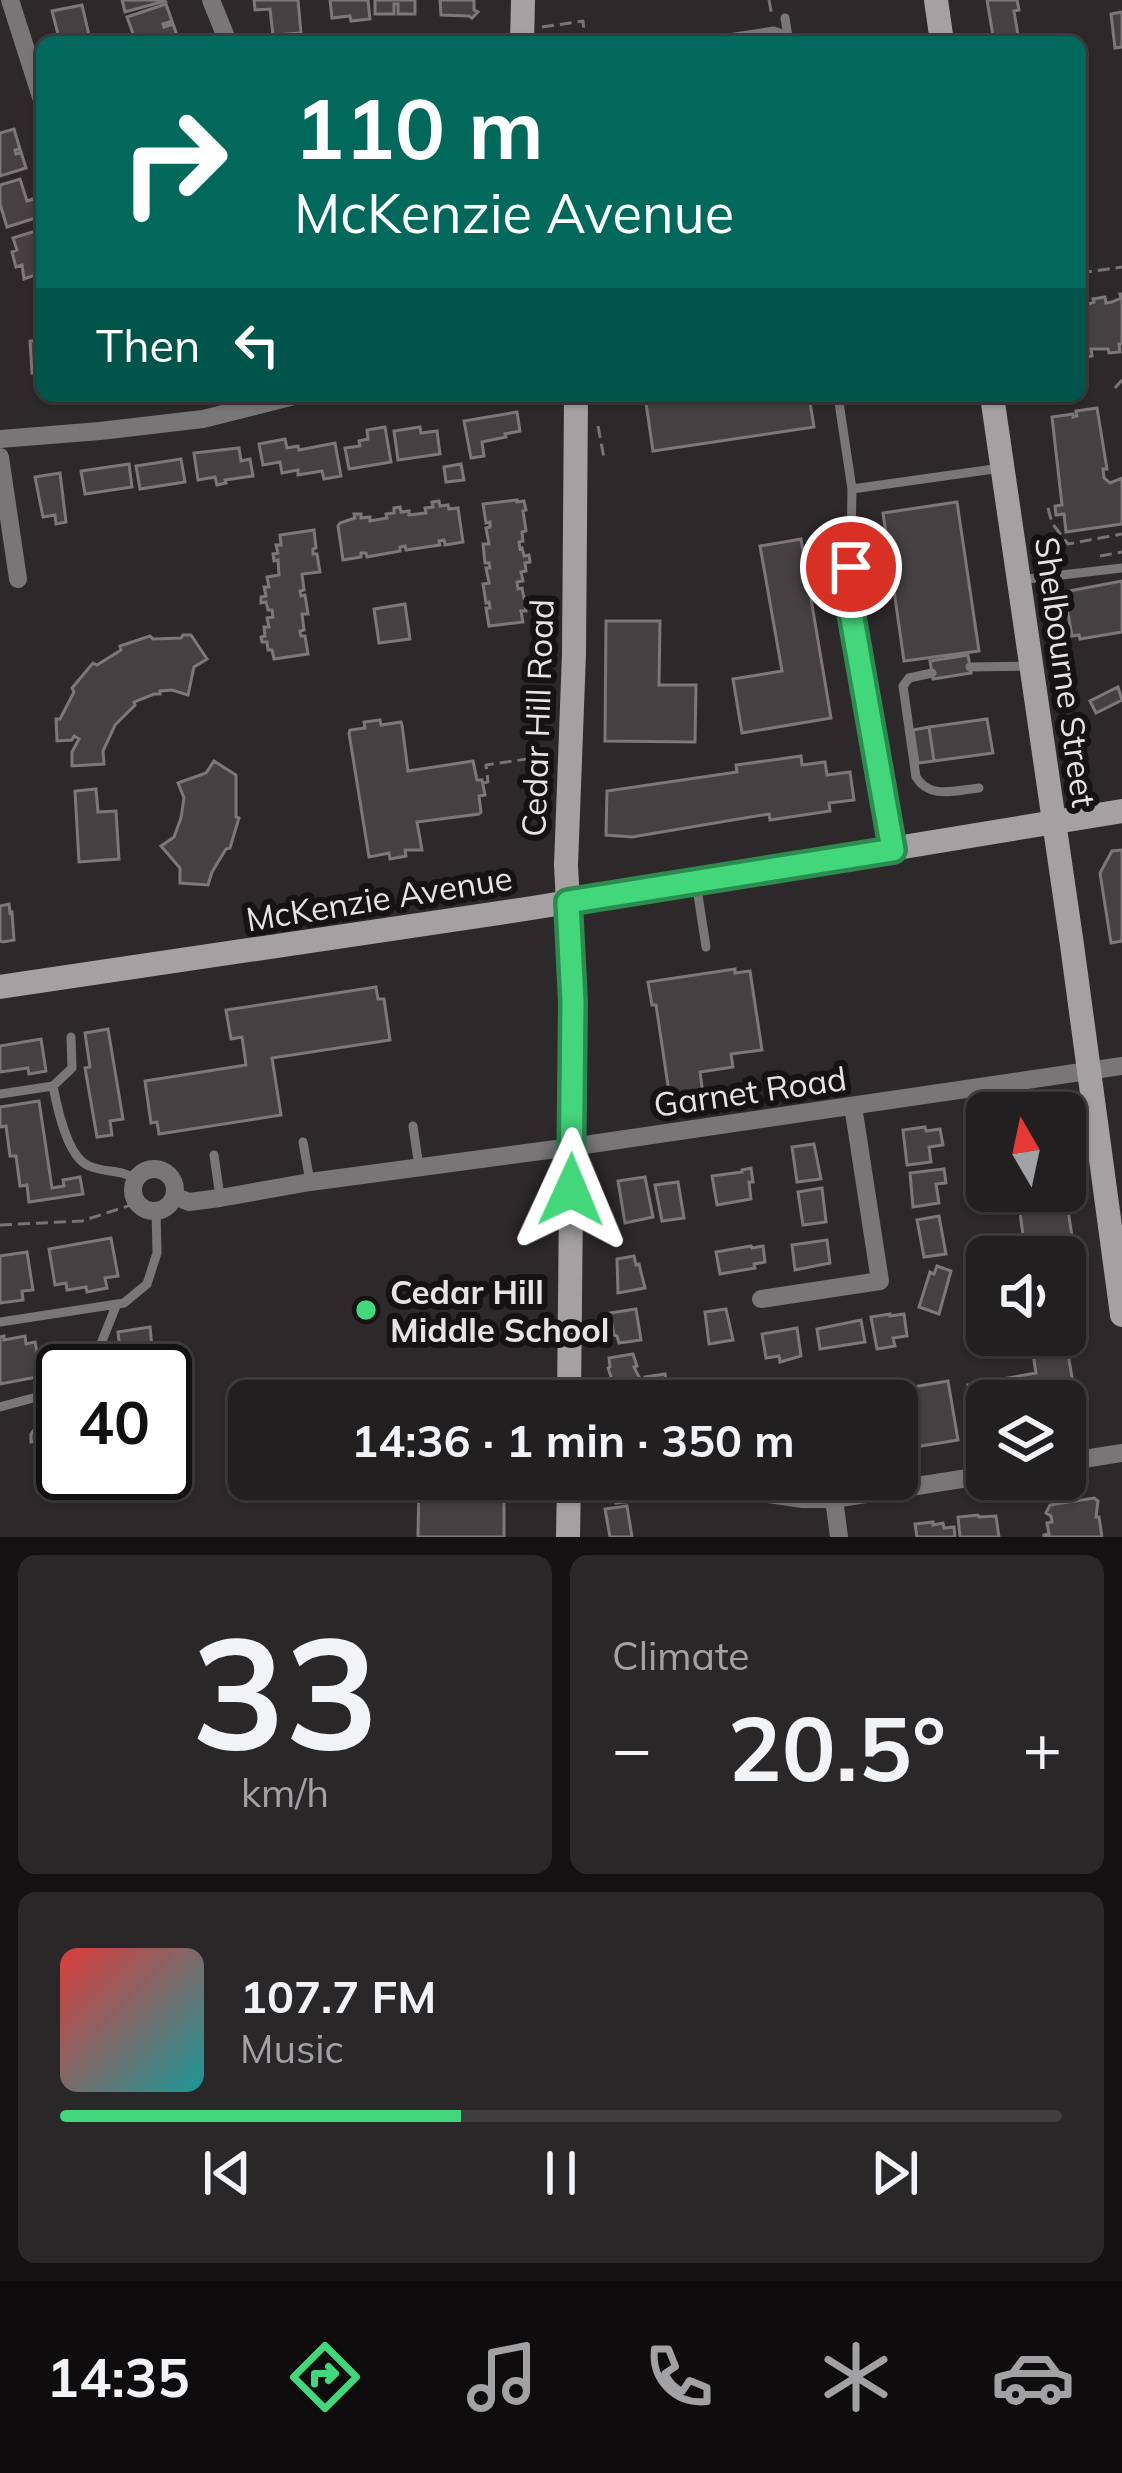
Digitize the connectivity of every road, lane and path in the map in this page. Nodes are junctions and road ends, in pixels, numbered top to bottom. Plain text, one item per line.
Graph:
1 (10, 0) edge
2 (211, 0) edge
3 (523, 0) edge
4 (936, 0) edge
5 (785, 18) dead end
6 (226, 36) edge
7 (522, 36) edge
8 (584, 36) edge
9 (741, 36) edge
10 (784, 36) edge
11 (788, 36) edge
12 (941, 36) edge
13 (36, 81) edge
14 (1122, 267) edge
15 (1086, 272) edge
16 (1122, 380) edge
17 (1115, 388) dead end
18 (269, 402) edge
19 (576, 402) edge
20 (839, 402) edge
21 (993, 402) edge
22 (0, 439) edge
23 (0, 457) edge
24 (1002, 467) junction
25 (852, 489) junction
26 (1048, 508) dead end
27 (1122, 534) edge
28 (1122, 568) edge
29 (18, 579) dead end
30 (1019, 580) junction
31 (1030, 666) junction
32 (970, 667) dead end
33 (932, 674) dead end
34 (548, 755) dead end
35 (483, 783) dead end
36 (979, 788) dead end
37 (1122, 811) edge
38 (1054, 822) junction
39 (893, 850) junction
40 (696, 881) junction
41 (568, 902) junction
42 (706, 947) dead end
43 (0, 987) edge
44 (70, 1037) dead end
45 (1122, 1066) edge
46 (1089, 1071) junction
47 (53, 1086) junction
48 (0, 1094) edge
49 (853, 1106) junction
50 (413, 1126) dead end
51 (303, 1142) dead end
52 (571, 1148) junction
53 (214, 1154) dead end
54 (419, 1167) junction
55 (136, 1179) junction
56 (310, 1182) junction
57 (174, 1196) junction
58 (220, 1198) junction
59 (146, 1207) junction
60 (0, 1225) edge
61 (761, 1299) dead end
62 (116, 1306) junction
63 (1122, 1315) edge
64 (0, 1322) edge
65 (101, 1344) edge
66 (569, 1380) edge
67 (36, 1397) edge
68 (0, 1407) edge
69 (1122, 1453) edge
70 (1086, 1459) edge
71 (966, 1478) edge
72 (918, 1486) edge
73 (568, 1500) edge
74 (834, 1500) edge
75 (568, 1537) edge
76 (839, 1537) edge

1 - 13 street
2 - 6 street
3 - 7 main road
4 - 12 main road
5 - 11 lane
7 - 8 path
9 - 10 lane
14 - 15 path
16 - 17 path
18 - 22 street
19 - 41 main road, Cedar Hill Road
20 - 25 lane
21 - 24 main road, Shelbourne Street
23 - 29 street
24 - 25 lane
24 - 30 main road, Shelbourne Street
25 - 39 lane
26 - 27 path
28 - 30 lane
30 - 31 main road, Shelbourne Street
31 - 32 lane
31 - 38 main road, Shelbourne Street
33 - 36 lane
34 - 35 path
37 - 38 main road, McKenzie Avenue
38 - 39 main road, McKenzie Avenue
38 - 46 main road, Shelbourne Street
39 - 40 main road, McKenzie Avenue
40 - 41 main road, McKenzie Avenue
40 - 42 lane
41 - 43 main road, McKenzie Avenue
41 - 52 main road, Cedar Hill Road
44 - 47 lane
45 - 46 street, Garnet Road
46 - 49 street, Garnet Road
46 - 63 main road, Shelbourne Street
47 - 48 lane
47 - 55 lane
49 - 52 street, Garnet Road
49 - 61 street
50 - 54 lane
51 - 56 lane
52 - 54 street, Garnet Road
52 - 66 main road, Cedar Hill Road
53 - 58 lane
54 - 56 street, Garnet Road
55 - 57 street, Garnet Road
55 - 59 street
56 - 58 street, Garnet Road
57 - 58 street, Garnet Road
57 - 59 street
59 - 60 path
59 - 62 lane
62 - 64 lane
62 - 65 lane
67 - 68 lane
69 - 70 street
71 - 72 street
73 - 75 main road
74 - 76 street

